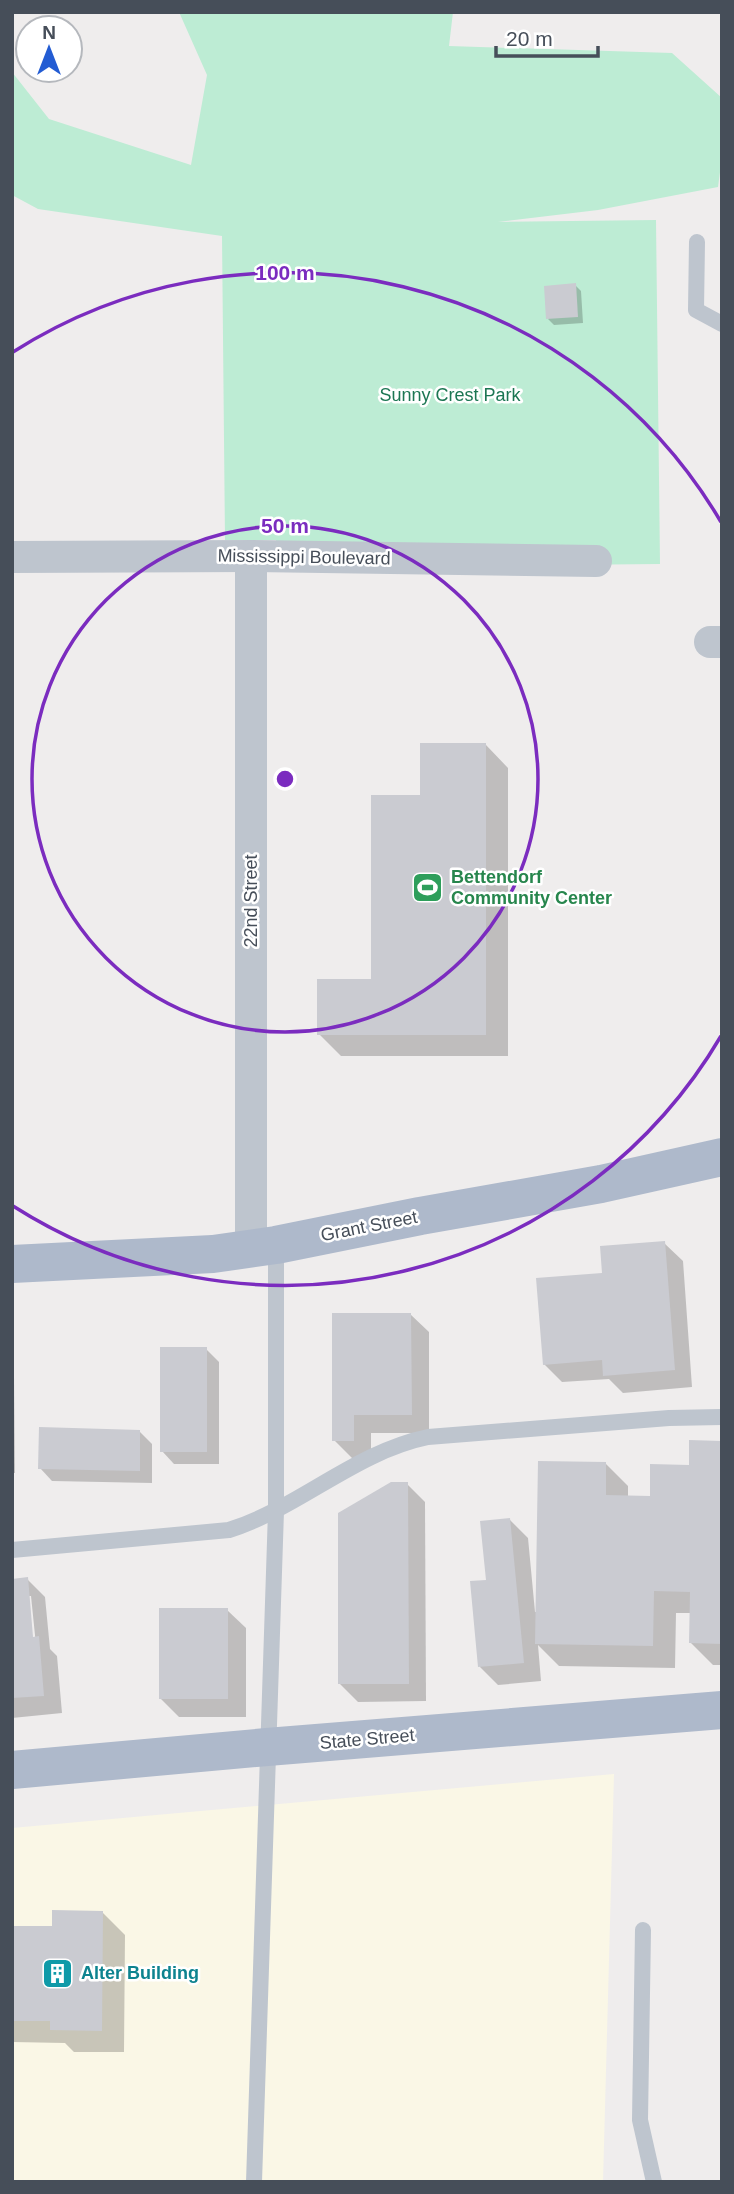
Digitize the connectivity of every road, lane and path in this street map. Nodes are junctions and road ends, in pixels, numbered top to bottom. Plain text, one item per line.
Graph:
1 (697, 242) dead end
2 (722, 324) edge
3 (251, 556) junction
4 (12, 557) edge
5 (596, 561) dead end
6 (722, 1157) edge
7 (263, 1246) junction
8 (12, 1264) edge
9 (722, 1417) edge
10 (276, 1511) junction
11 (12, 1550) edge
12 (722, 1710) edge
13 (267, 1747) junction
14 (12, 1770) edge
15 (643, 1930) dead end
16 (254, 2182) edge
17 (654, 2182) edge

1 - 2 lane
3 - 4 street, Mississippi Boulevard
3 - 5 street, Mississippi Boulevard
3 - 7 street, 22nd Street
6 - 7 main road, Grant Street
7 - 8 main road, Grant Street
7 - 10 lane
9 - 10 lane
10 - 11 lane
10 - 13 lane
12 - 13 main road, State Street
13 - 14 main road, State Street
13 - 16 lane
15 - 17 lane

